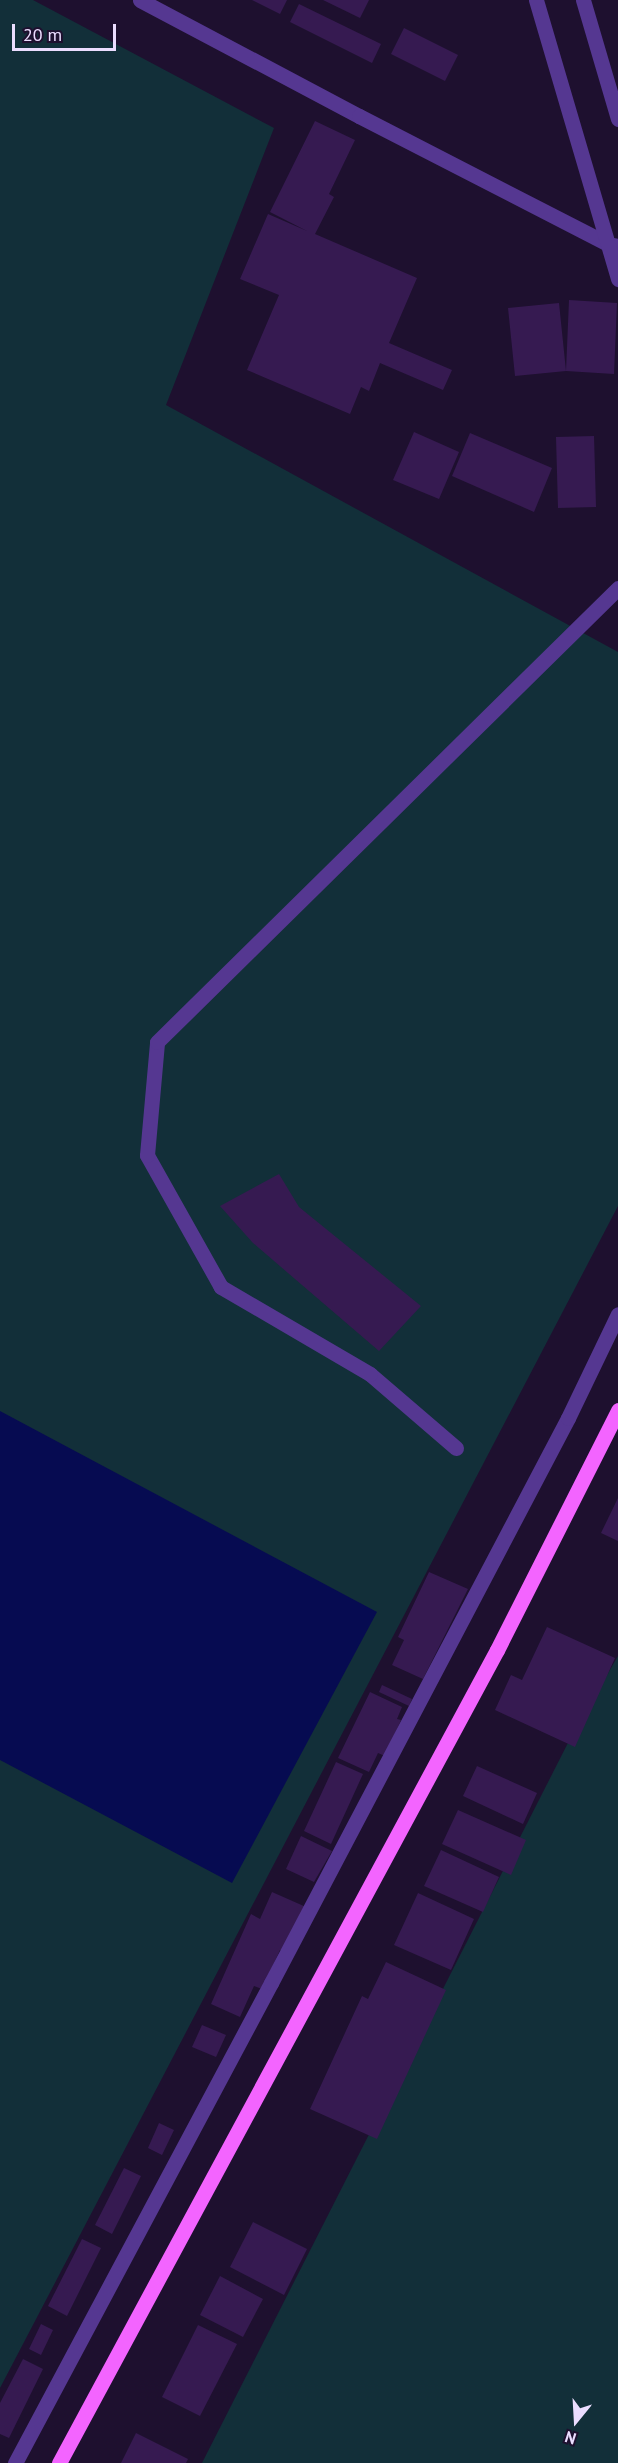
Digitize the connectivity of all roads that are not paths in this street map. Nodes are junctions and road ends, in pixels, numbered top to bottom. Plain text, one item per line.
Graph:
1 (140, 0) edge
2 (536, 0) edge
3 (583, 0) edge
4 (618, 119) edge
5 (613, 245) edge
6 (618, 279) edge
7 (618, 588) edge
8 (618, 1314) edge
9 (618, 1410) edge
10 (456, 1448) dead end
11 (15, 2463) edge
12 (59, 2463) edge

1 - 5 street
2 - 5 street
3 - 4 street
5 - 6 street
7 - 10 street
8 - 11 street
9 - 12 main road

